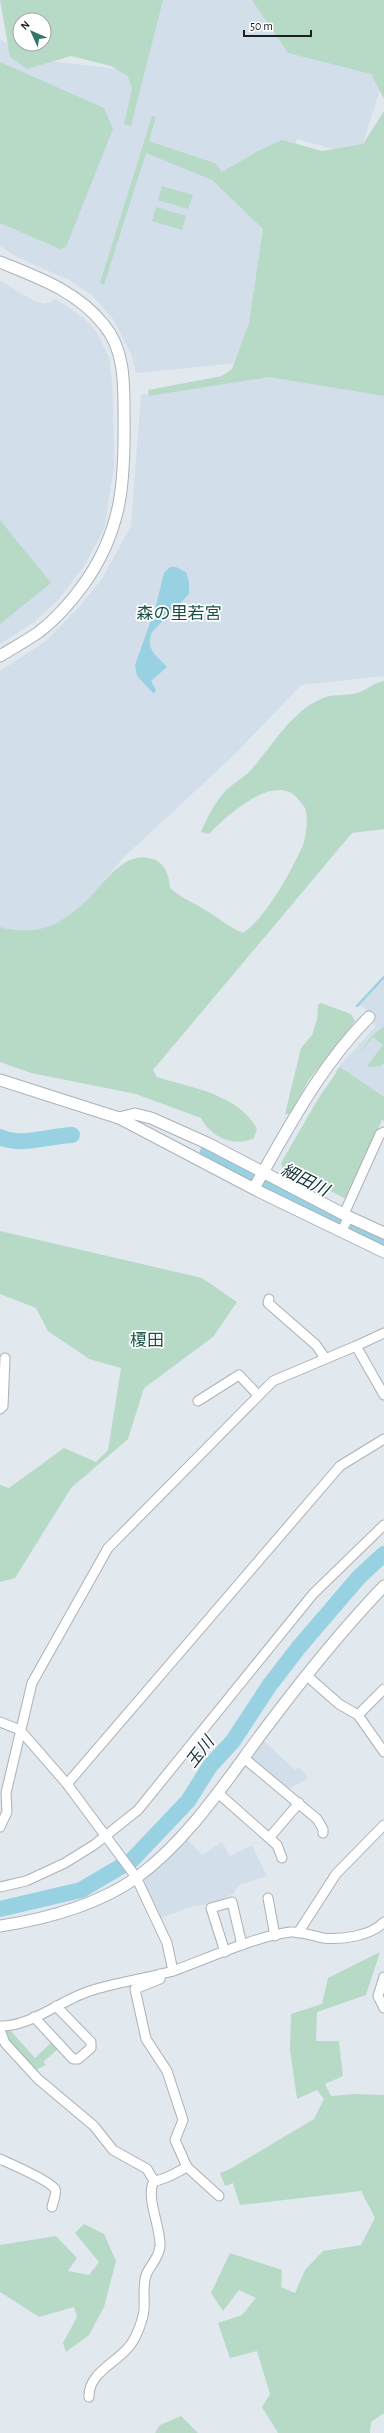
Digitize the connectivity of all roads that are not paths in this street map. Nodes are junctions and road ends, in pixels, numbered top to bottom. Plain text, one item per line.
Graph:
1 (0, 262) edge
2 (0, 656) edge
3 (369, 1017) dead end
4 (0, 1080) edge
5 (119, 1118) junction
6 (384, 1132) edge
7 (259, 1180) junction
8 (345, 1222) junction
9 (384, 1233) edge
10 (384, 1252) edge
11 (269, 1299) dead end
12 (384, 1333) edge
13 (356, 1346) junction
14 (4, 1358) dead end
15 (325, 1358) junction
16 (384, 1394) edge
17 (258, 1395) junction
18 (198, 1401) dead end
19 (0, 1409) edge
20 (384, 1439) edge
21 (384, 1525) edge
22 (384, 1586) edge
23 (306, 1675) junction
24 (384, 1689) edge
25 (358, 1715) junction
26 (0, 1722) edge
27 (20, 1730) junction
28 (384, 1752) edge
29 (244, 1758) junction
30 (67, 1784) junction
31 (218, 1793) junction
32 (299, 1803) junction
33 (384, 1825) edge
34 (0, 1827) edge
35 (323, 1833) dead end
36 (106, 1837) junction
37 (269, 1838) junction
38 (282, 1858) dead end
39 (134, 1875) junction
40 (0, 1888) edge
41 (268, 1898) dead end
42 (384, 1922) edge
43 (0, 1926) edge
44 (298, 1933) junction
45 (275, 1936) junction
46 (242, 1945) junction
47 (226, 1952) junction
48 (173, 1971) junction
49 (160, 1974) junction
50 (384, 1977) edge
51 (56, 2006) junction
52 (384, 2008) edge
53 (34, 2017) junction
54 (0, 2028) edge
55 (0, 2159) edge
56 (187, 2167) junction
57 (154, 2181) junction
58 (219, 2196) dead end
59 (52, 2207) dead end
60 (89, 2397) dead end

1 - 2 street
3 - 7 street
4 - 5 street
5 - 7 street
5 - 7 street
6 - 8 street
7 - 8 street
7 - 8 street
8 - 9 street
8 - 10 street
11 - 15 street
12 - 13 street
13 - 15 street
13 - 16 street
14 - 19 street
15 - 17 street
17 - 18 street
17 - 27 street
20 - 30 street
21 - 36 street
22 - 23 street
23 - 25 street
23 - 29 street
24 - 25 street
25 - 28 street
26 - 27 street
27 - 30 street
27 - 34 street
29 - 31 street
29 - 32 street
30 - 36 street
31 - 37 street
31 - 39 street
32 - 35 street
32 - 37 street
33 - 44 street
36 - 39 street
36 - 40 street
37 - 38 street
39 - 43 street
39 - 48 street
41 - 45 street
42 - 44 street
44 - 45 street
45 - 46 street
46 - 47 street
46 - 47 street
47 - 48 street
48 - 49 street
49 - 51 street
49 - 56 street
50 - 52 street
51 - 53 street
51 - 53 street
53 - 54 street
54 - 57 street
55 - 59 street
56 - 57 street
56 - 58 street
57 - 60 street

